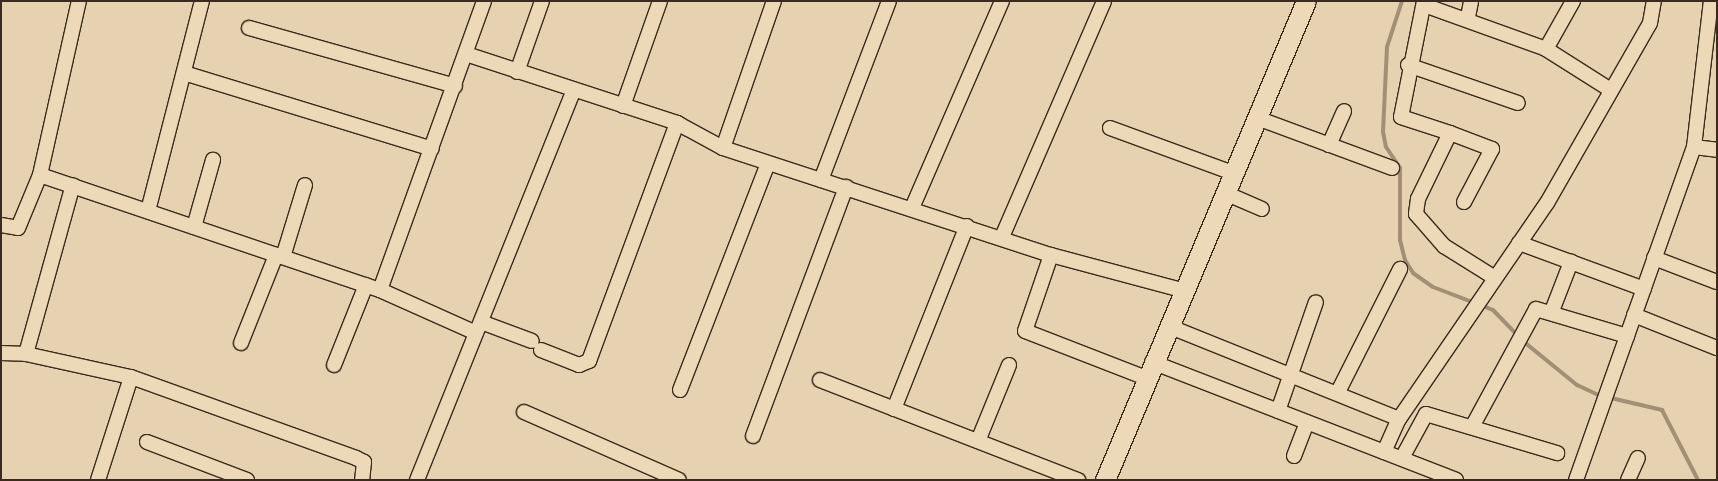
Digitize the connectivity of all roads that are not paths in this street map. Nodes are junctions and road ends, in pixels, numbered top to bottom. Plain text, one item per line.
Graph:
1 (79, 1) edge
2 (202, 1) edge
3 (484, 1) edge
4 (542, 1) edge
5 (660, 1) edge
6 (774, 1) edge
7 (889, 1) edge
8 (1002, 1) edge
9 (1104, 1) edge
10 (1306, 1) edge
11 (1471, 1) edge
12 (1573, 1) edge
13 (1654, 1) edge
14 (1711, 1) edge
15 (1424, 3) edge
16 (1468, 17) junction
17 (249, 28) dead end
18 (1712, 39) edge
19 (1546, 49) junction
20 (466, 54) junction
21 (1408, 66) junction
22 (517, 72) junction
23 (184, 73) junction
24 (455, 86) junction
25 (1609, 90) junction
26 (574, 91) junction
27 (1518, 103) dead end
28 (623, 106) junction
29 (1344, 111) dead end
30 (1257, 118) junction
31 (677, 123) junction
32 (1110, 128) dead end
33 (1450, 133) junction
34 (1329, 144) junction
35 (1694, 147) junction
36 (432, 148) junction
37 (723, 148) junction
38 (1717, 150) edge
39 (213, 160) dead end
40 (768, 163) junction
41 (1392, 168) dead end
42 (1233, 173) junction
43 (40, 175) junction
44 (821, 180) junction
45 (72, 185) junction
46 (305, 185) dead end
47 (846, 187) junction
48 (1225, 193) junction
49 (1464, 202) dead end
50 (912, 208) junction
51 (1262, 209) dead end
52 (148, 211) junction
53 (1, 225) edge
54 (967, 226) junction
55 (194, 227) junction
56 (1002, 237) junction
57 (1519, 243) junction
58 (1051, 255) junction
59 (280, 256) junction
60 (1654, 258) junction
61 (1571, 262) junction
62 (1400, 269) dead end
63 (1495, 278) junction
64 (1717, 282) edge
65 (366, 285) junction
66 (1644, 289) junction
67 (380, 290) junction
68 (1182, 290) junction
69 (1316, 302) dead end
70 (1552, 311) junction
71 (1634, 315) junction
72 (1168, 326) junction
73 (478, 328) junction
74 (1626, 336) junction
75 (241, 343) dead end
76 (1717, 348) edge
77 (1, 353) edge
78 (26, 354) junction
79 (334, 365) dead end
80 (1008, 365) dead end
81 (1149, 370) junction
82 (1292, 374) junction
83 (131, 377) junction
84 (820, 380) dead end
85 (680, 390) dead end
86 (1338, 392) junction
87 (894, 408) junction
88 (1278, 411) junction
89 (524, 412) dead end
90 (1399, 418) junction
91 (1307, 422) junction
92 (1472, 427) junction
93 (753, 436) dead end
94 (978, 441) junction
95 (147, 442) dead end
96 (1384, 452) junction
97 (1557, 453) dead end
98 (1294, 456) dead end
99 (1402, 458) junction
100 (1638, 458) dead end
101 (98, 480) edge
102 (247, 480) edge
103 (362, 480) edge
104 (418, 480) edge
105 (680, 480) edge
106 (1078, 480) edge
107 (1106, 480) edge
108 (1456, 480) edge
109 (1576, 480) edge
110 (1628, 480) edge

1 - 43 street
2 - 23 street
3 - 20 street
4 - 22 street
5 - 28 street
6 - 37 street
7 - 44 street
8 - 50 street
9 - 56 street
10 - 30 street
11 - 16 street
12 - 19 street
13 - 25 street
14 - 18 street
15 - 16 street
15 - 21 street
16 - 19 street
17 - 24 street
18 - 35 street
19 - 25 street
20 - 22 street
20 - 24 street
21 - 27 street
21 - 33 street
22 - 26 street
23 - 36 street
23 - 52 street
24 - 36 street
25 - 57 street
26 - 28 street
26 - 73 street
28 - 31 street
29 - 34 street
30 - 34 street
30 - 42 street
31 - 37 street
31 - 73 street
32 - 42 street
33 - 49 street
33 - 63 street
34 - 41 street
35 - 38 street
35 - 60 street
36 - 67 street
37 - 40 street
39 - 55 street
40 - 44 street
40 - 85 street
42 - 48 street
43 - 45 street
43 - 53 street
44 - 47 street
45 - 52 street
45 - 78 street
46 - 59 street
47 - 50 street
47 - 93 street
48 - 51 street
48 - 68 street
50 - 54 street
52 - 55 street
54 - 56 street
54 - 87 street
55 - 59 street
56 - 58 street
57 - 61 street
57 - 63 street
58 - 68 street
58 - 81 street
59 - 65 street
59 - 75 street
60 - 64 street
60 - 66 street
61 - 66 street
61 - 70 street
62 - 86 street
63 - 90 street
65 - 67 street
65 - 79 street
66 - 71 street
67 - 73 street
68 - 72 street
69 - 82 street
70 - 74 street
70 - 92 street
71 - 74 street
71 - 76 street
72 - 81 street
72 - 82 street
73 - 104 street
74 - 109 street
77 - 78 street
78 - 83 street
80 - 94 street
81 - 88 street
81 - 107 street
82 - 86 street
82 - 88 street
83 - 101 street
83 - 103 street
84 - 87 street
86 - 90 street
87 - 94 street
88 - 91 street
89 - 105 street
90 - 96 street
91 - 96 street
91 - 98 street
92 - 97 street
92 - 99 street
94 - 106 street
95 - 102 street
96 - 99 street
99 - 108 street
100 - 110 street

